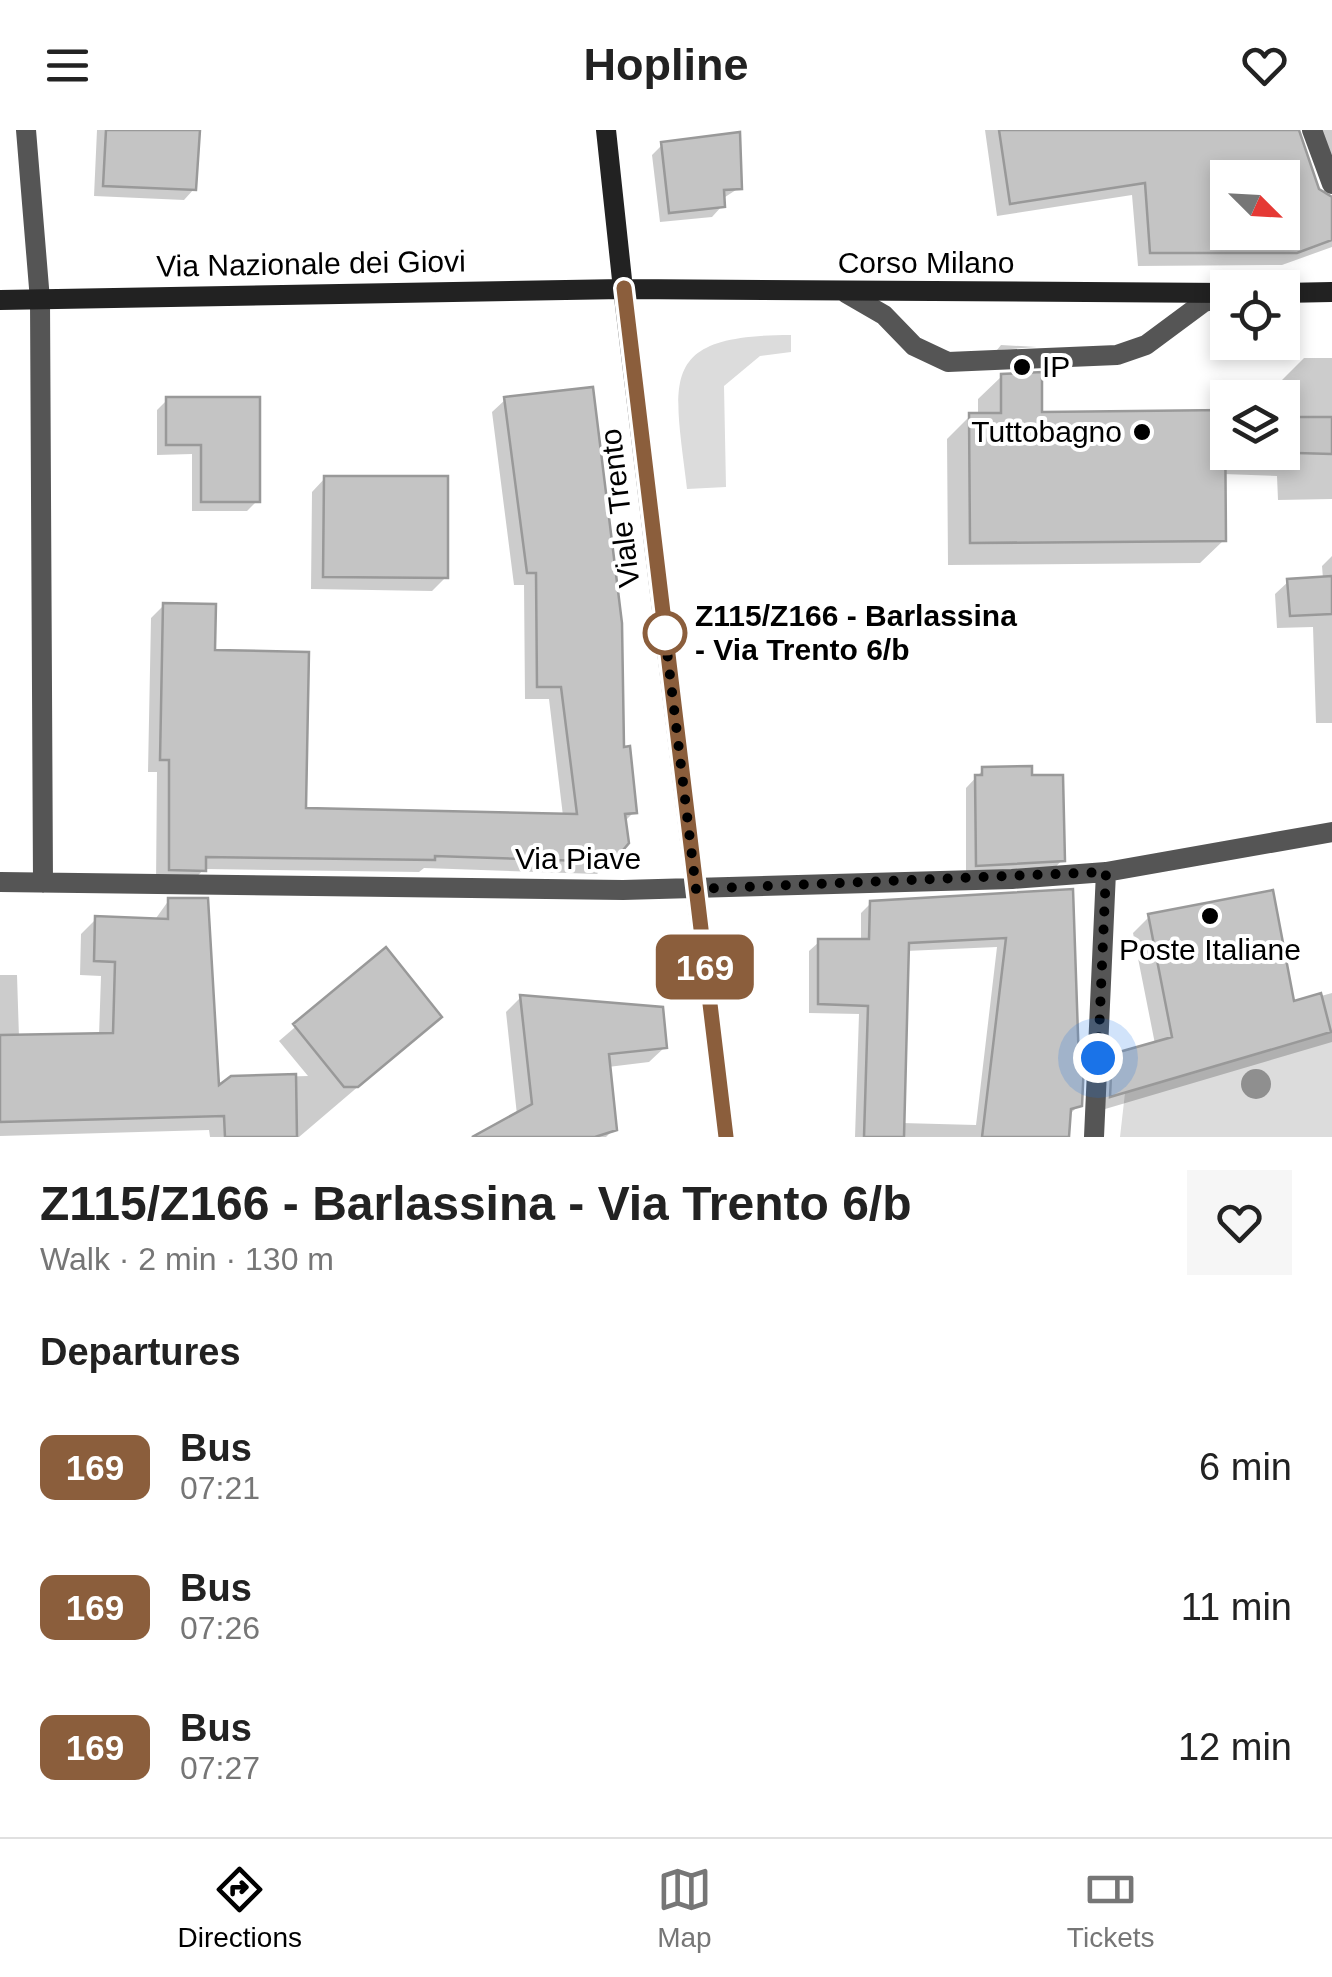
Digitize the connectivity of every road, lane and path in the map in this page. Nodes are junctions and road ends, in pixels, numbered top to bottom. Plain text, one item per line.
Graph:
1 (26, 130) edge
2 (606, 130) edge
3 (1312, 130) edge
4 (1332, 184) edge
5 (624, 288) junction
6 (1332, 292) edge
7 (1300, 293) edge
8 (846, 294) junction
9 (1210, 294) edge
10 (0, 300) edge
11 (40, 300) junction
12 (1210, 300) edge
13 (1332, 832) edge
14 (1106, 872) junction
15 (0, 882) edge
16 (43, 883) junction
17 (696, 889) junction
18 (726, 1137) edge
19 (1094, 1137) edge

1 - 11 street
2 - 5 main road
3 - 4 street
5 - 8 main road, Corso Milano
5 - 11 main road, Via Nazionale dei Giovi
5 - 17 street, Viale Trento
6 - 7 main road
8 - 9 main road, Corso Milano
8 - 12 street
10 - 11 main road, Via Nazionale dei Giovi
11 - 16 street
13 - 14 street, Via Piave
14 - 17 street, Via Piave
14 - 19 street
15 - 16 street, Via Piave
16 - 17 street, Via Piave
17 - 18 street, Viale Trento

